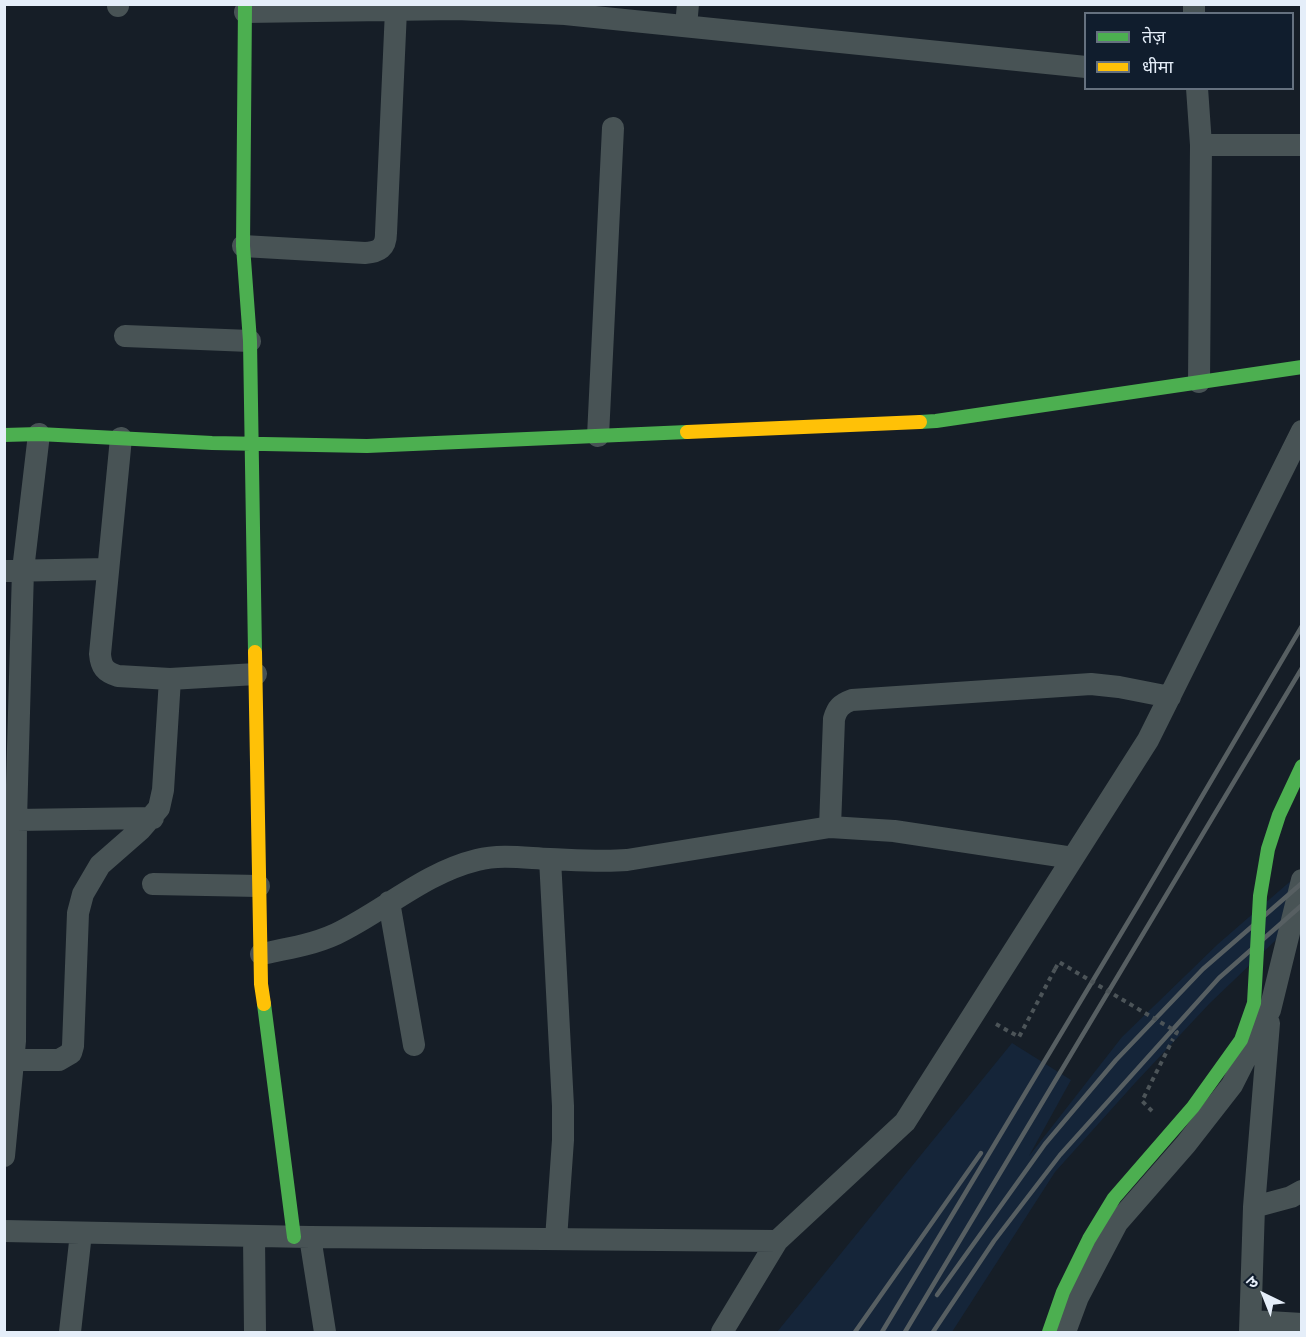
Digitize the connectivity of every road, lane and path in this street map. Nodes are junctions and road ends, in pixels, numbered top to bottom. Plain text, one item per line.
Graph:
1 (245, 8) edge
2 (396, 10) junction
3 (687, 15) edge
4 (1084, 67) edge
5 (1197, 90) edge
6 (613, 128) dead end
7 (1201, 145) junction
8 (1302, 145) edge
9 (243, 246) junction
10 (124, 336) dead end
11 (250, 341) junction
12 (1302, 367) edge
13 (1199, 382) junction
14 (1302, 431) edge
15 (39, 434) junction
16 (4, 435) edge
17 (598, 436) junction
18 (121, 438) junction
19 (252, 445) junction
20 (108, 569) junction
21 (14, 570) edge
22 (256, 674) junction
23 (170, 679) junction
24 (1170, 697) junction
25 (1302, 766) edge
26 (12, 811) edge
27 (153, 818) junction
28 (830, 826) junction
29 (1073, 858) junction
30 (550, 859) junction
31 (1302, 879) edge
32 (153, 884) dead end
33 (260, 886) junction
34 (389, 902) junction
35 (261, 954) junction
36 (1270, 1010) junction
37 (975, 1013) junction
38 (414, 1045) dead end
39 (10, 1070) edge
40 (1152, 1082) dead end
41 (4, 1156) edge
42 (1302, 1191) edge
43 (1254, 1207) junction
44 (4, 1231) edge
45 (81, 1233) junction
46 (254, 1237) junction
47 (302, 1237) junction
48 (556, 1239) junction
49 (777, 1241) junction
50 (1302, 1324) edge
51 (1250, 1327) edge
52 (70, 1332) edge
53 (255, 1332) edge
54 (325, 1332) edge
55 (722, 1332) edge
56 (1048, 1332) edge
57 (1065, 1332) edge

1 - 2 street
1 - 9 street
2 - 3 street
2 - 9 street
3 - 4 street
5 - 7 street
6 - 17 street
7 - 8 street
7 - 13 street
9 - 11 street
10 - 11 street
11 - 19 street
12 - 13 street
13 - 17 street
14 - 24 street
15 - 16 street
15 - 18 street
15 - 21 street
17 - 19 street
18 - 19 street
18 - 20 street
19 - 22 street
20 - 21 street
20 - 23 street
21 - 26 street
22 - 23 street
22 - 33 street
23 - 27 street
24 - 28 street
24 - 29 street
25 - 56 street, bridge
26 - 27 street
26 - 39 street
27 - 39 street
28 - 29 street
28 - 30 street
29 - 37 street
30 - 34 street
30 - 48 street
31 - 36 street
32 - 33 street
33 - 35 street
34 - 35 street
34 - 38 street
35 - 47 street
36 - 43 street
36 - 57 street
37 - 40 path, bridge
37 - 49 street
39 - 41 street
42 - 43 street
43 - 51 street
44 - 45 street
45 - 46 street
45 - 52 street
46 - 47 street
46 - 53 street
47 - 48 street
47 - 54 street
48 - 49 street
49 - 55 street
50 - 51 street

